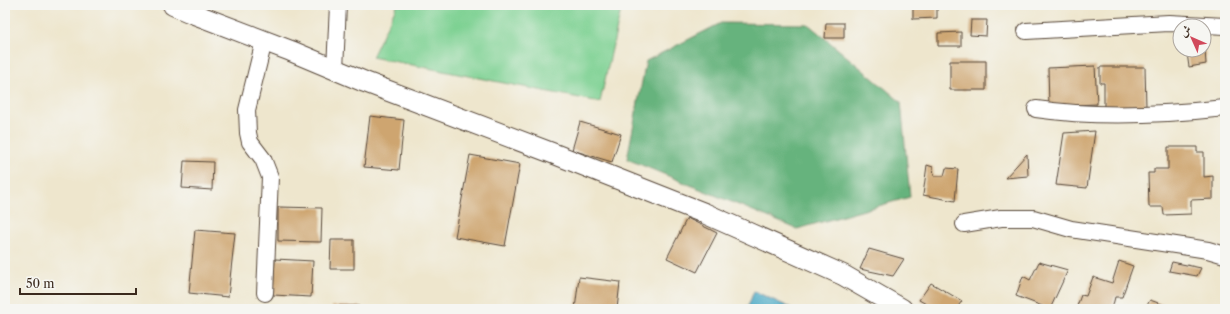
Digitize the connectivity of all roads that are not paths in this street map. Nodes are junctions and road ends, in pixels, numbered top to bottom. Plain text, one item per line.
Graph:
1 (173, 5) edge
2 (338, 5) edge
3 (1225, 26) edge
4 (1026, 32) dead end
5 (264, 41) junction
6 (335, 69) junction
7 (1225, 108) edge
8 (1036, 109) dead end
9 (964, 224) dead end
10 (1225, 255) edge
11 (265, 293) dead end
12 (902, 309) edge

1 - 5 street
2 - 6 street
3 - 4 street
5 - 6 street
5 - 11 street
6 - 12 street
7 - 8 street
9 - 10 street

